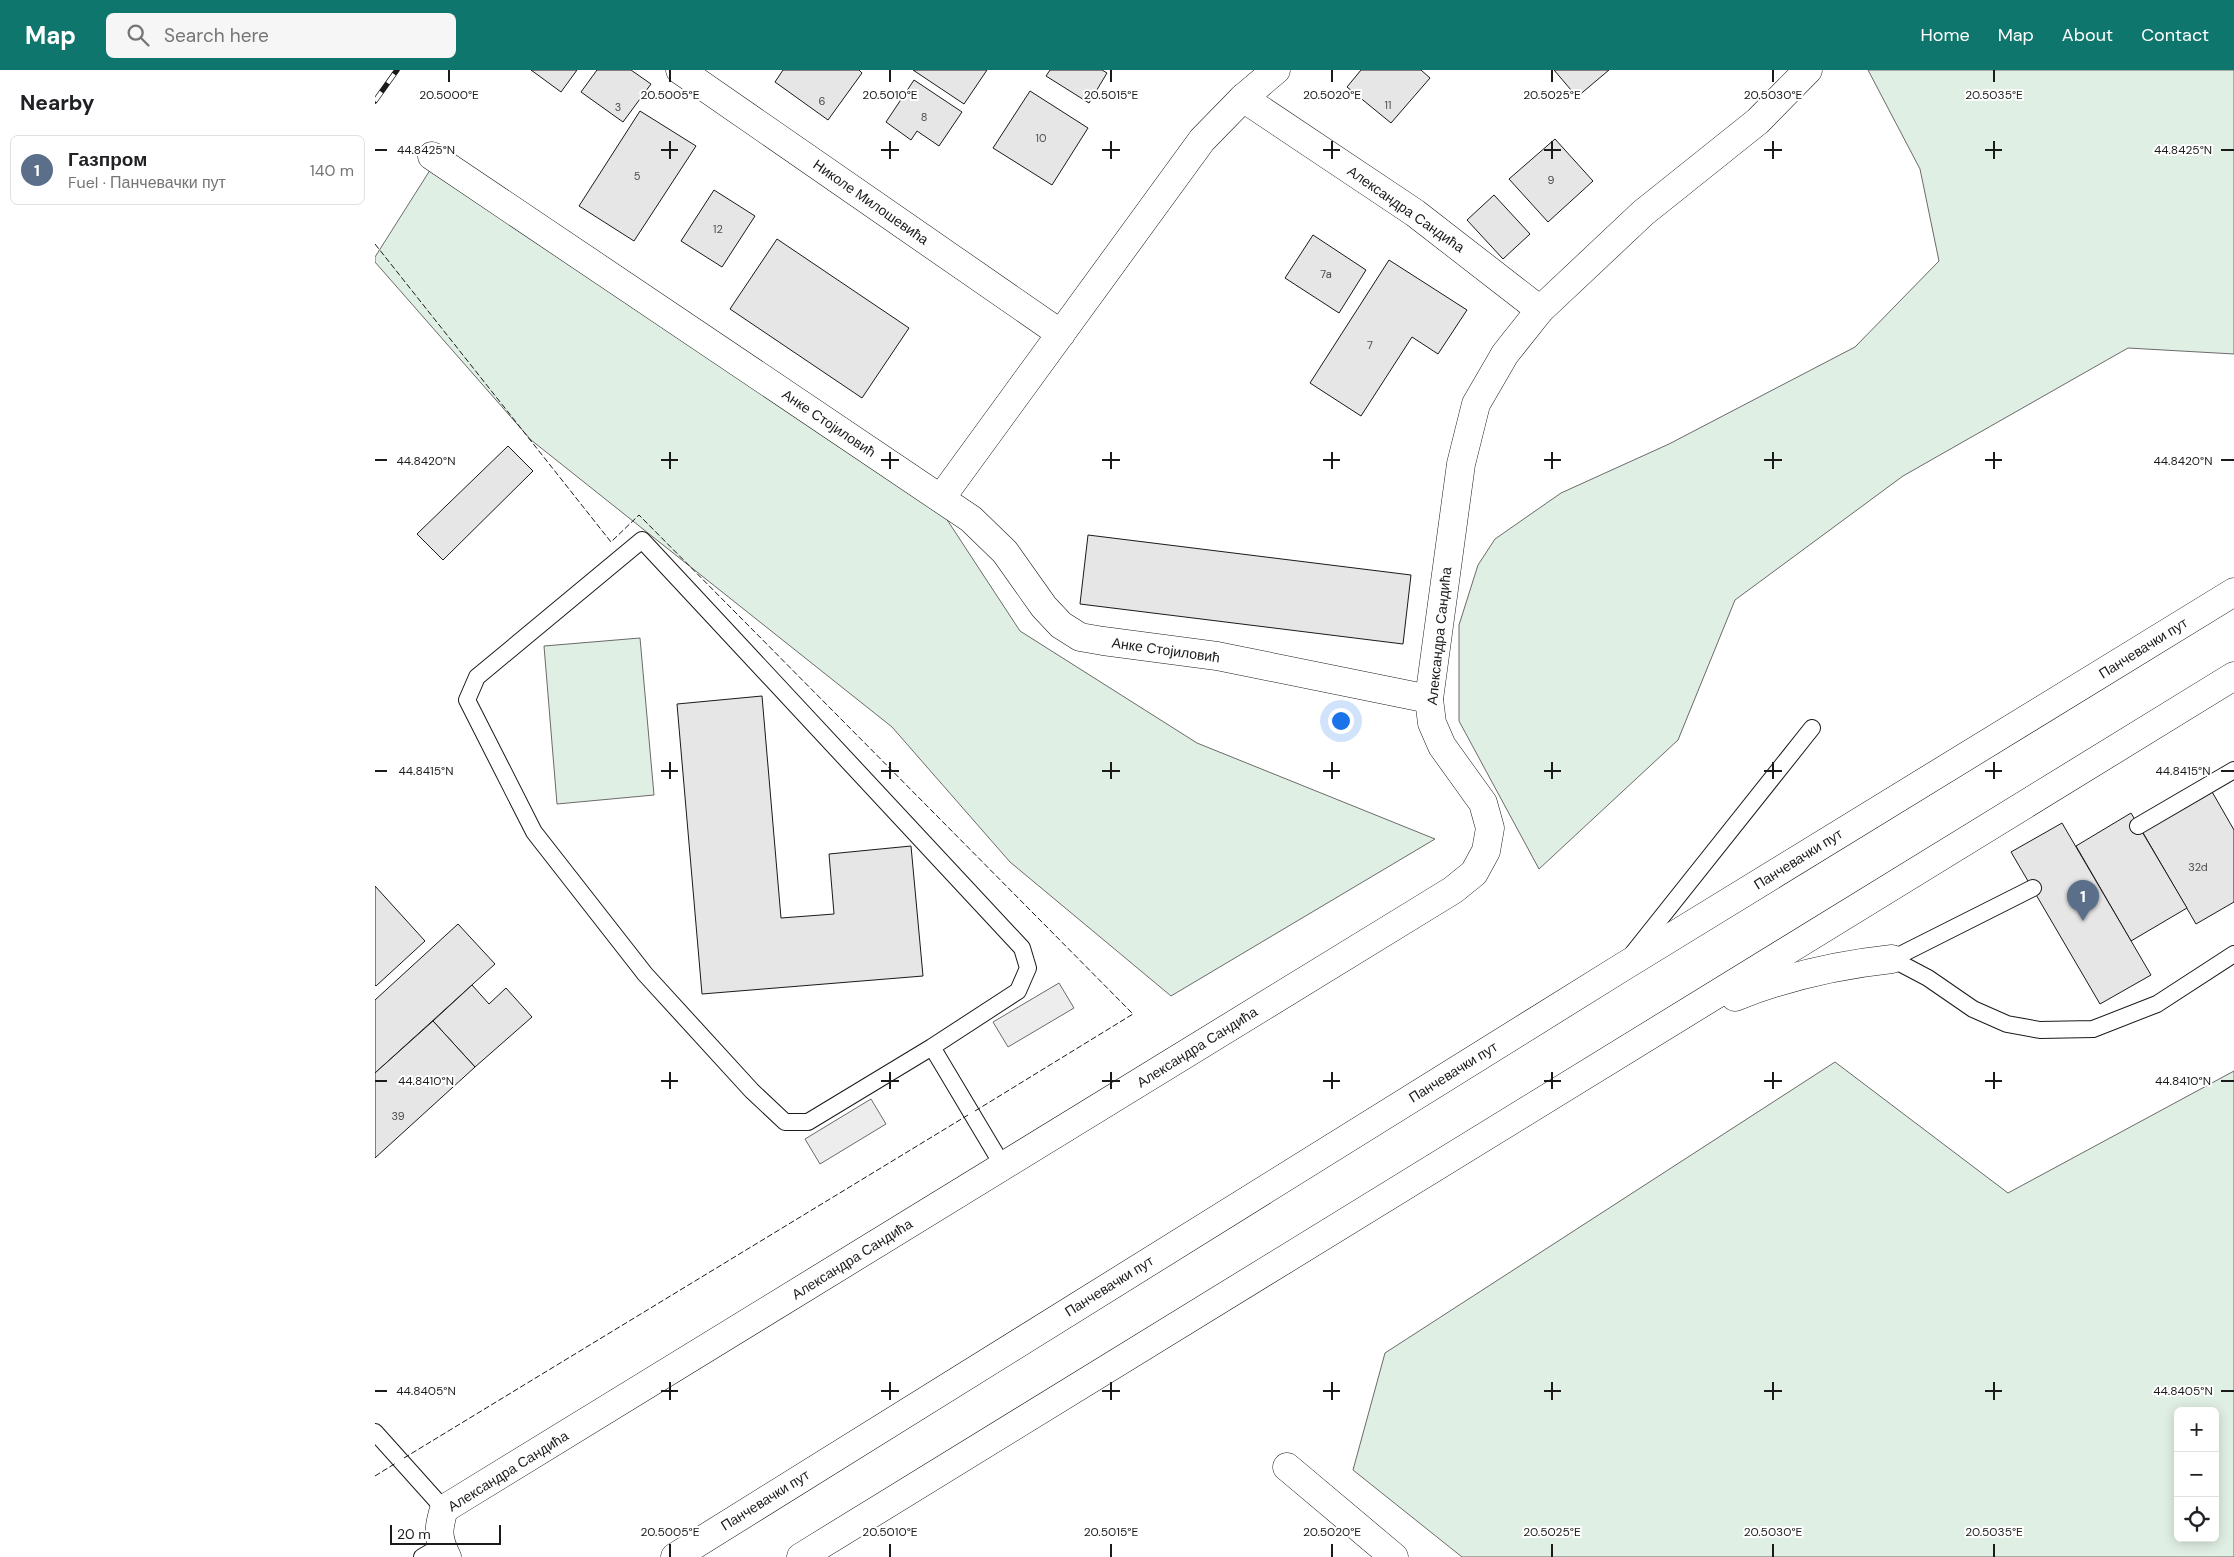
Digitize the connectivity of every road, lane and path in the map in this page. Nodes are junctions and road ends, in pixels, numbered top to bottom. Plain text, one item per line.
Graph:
1 (681, 70) edge
2 (1276, 70) edge
3 (1808, 70) edge
4 (1243, 98) junction
5 (433, 156) dead end
6 (1539, 310) junction
7 (1061, 334) junction
8 (941, 498) junction
9 (2234, 592) edge
10 (2234, 676) edge
11 (1429, 699) junction
12 (1812, 728) dead end
13 (2234, 770) edge
14 (2138, 826) dead end
15 (2033, 888) dead end
16 (2234, 954) edge
17 (1892, 958) junction
18 (1621, 968) junction
19 (1655, 1030) junction
20 (932, 1047) junction
21 (1003, 1166) junction
22 (375, 1432) edge
23 (1287, 1467) dead end
24 (443, 1510) junction
25 (437, 1553) edge
26 (675, 1557) edge
27 (801, 1557) edge
28 (1394, 1557) edge

1 - 7 street, Николе Милошевића
2 - 4 street
3 - 6 street, Александра Сандића
4 - 6 street, Александра Сандића
4 - 7 street
5 - 8 street, Анке Стојиловић
6 - 11 street, Александра Сандића
7 - 8 street
8 - 11 street, Анке Стојиловић
9 - 18 street, Панчевачки пут
10 - 19 street
11 - 21 street, Александра Сандића
12 - 18 lane
13 - 14 lane
15 - 17 lane
16 - 17 lane
17 - 19 street
18 - 26 street, Панчевачки пут
19 - 27 street
20 - 20 lane
20 - 21 lane
21 - 24 street, Александра Сандића
22 - 24 lane
23 - 28 street
24 - 25 street, Александра Сандића

